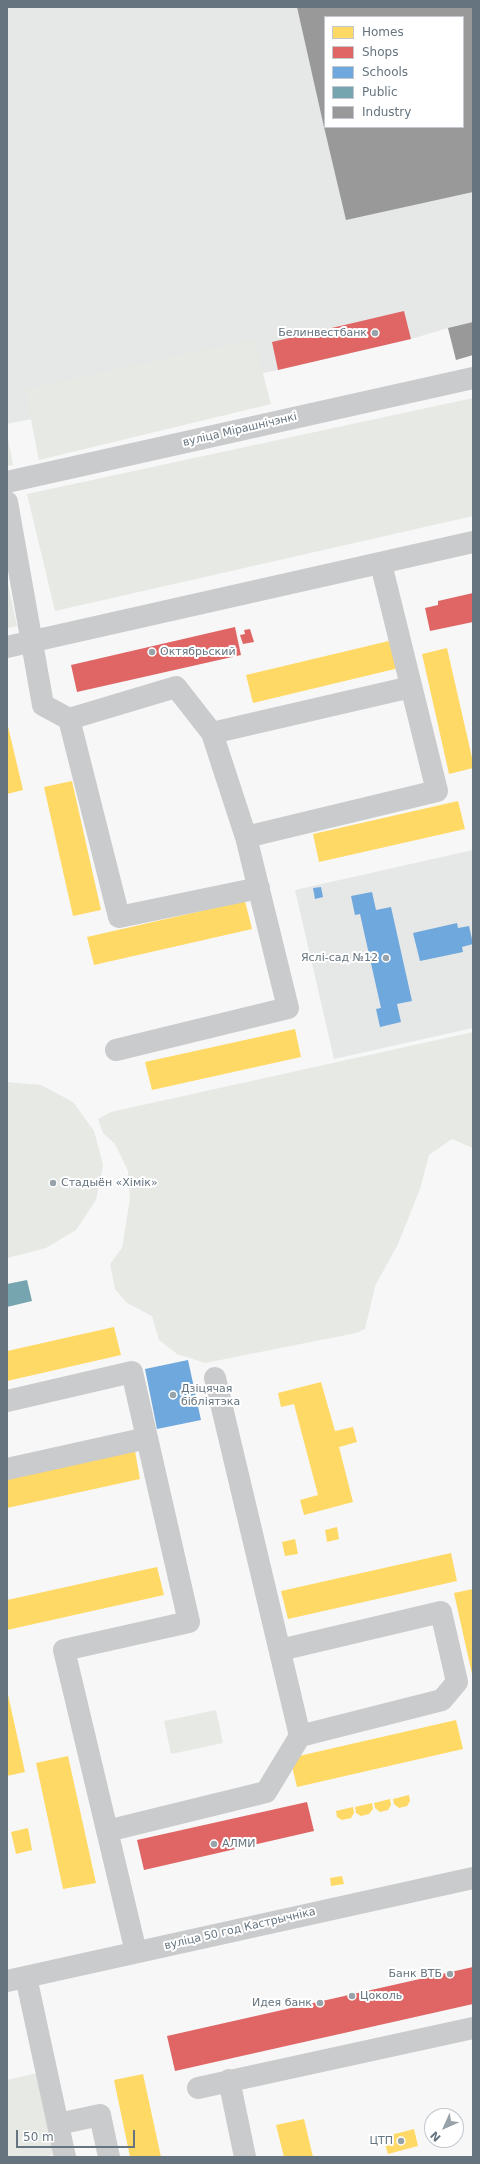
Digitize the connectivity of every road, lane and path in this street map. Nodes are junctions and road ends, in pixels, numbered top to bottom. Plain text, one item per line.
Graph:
1 (473, 378) edge
2 (7, 482) edge
3 (7, 502) edge
4 (473, 542) edge
5 (381, 564) junction
6 (33, 641) junction
7 (7, 647) edge
8 (411, 686) junction
9 (69, 719) junction
10 (212, 733) junction
11 (246, 837) junction
12 (259, 888) junction
13 (116, 1050) dead end
14 (215, 1378) dead end
15 (7, 1401) edge
16 (147, 1438) junction
17 (7, 1469) edge
18 (280, 1650) junction
19 (300, 1736) junction
20 (107, 1831) junction
21 (473, 1878) edge
22 (136, 1952) junction
23 (17, 1979) edge
24 (473, 2028) edge
25 (228, 2080) junction
26 (198, 2088) dead end
27 (58, 2124) junction
28 (66, 2157) edge
29 (109, 2157) edge
30 (244, 2157) edge

1 - 2 street, вуліца Мірашнічэнкі
3 - 6 street
4 - 5 street
5 - 6 street
5 - 8 street
6 - 7 street
6 - 9 street
8 - 10 street
8 - 11 street
9 - 10 street
9 - 12 street
10 - 11 street
11 - 12 street
12 - 13 street
14 - 18 street
15 - 16 street
16 - 17 street
16 - 20 street
18 - 19 street
18 - 19 street
19 - 20 street
20 - 22 street
21 - 22 street, вуліца 50 год Кастрычніка
22 - 23 street, вуліца 50 год Кастрычніка
23 - 27 street
24 - 25 street
25 - 26 street
25 - 30 street
27 - 28 street
27 - 29 street

